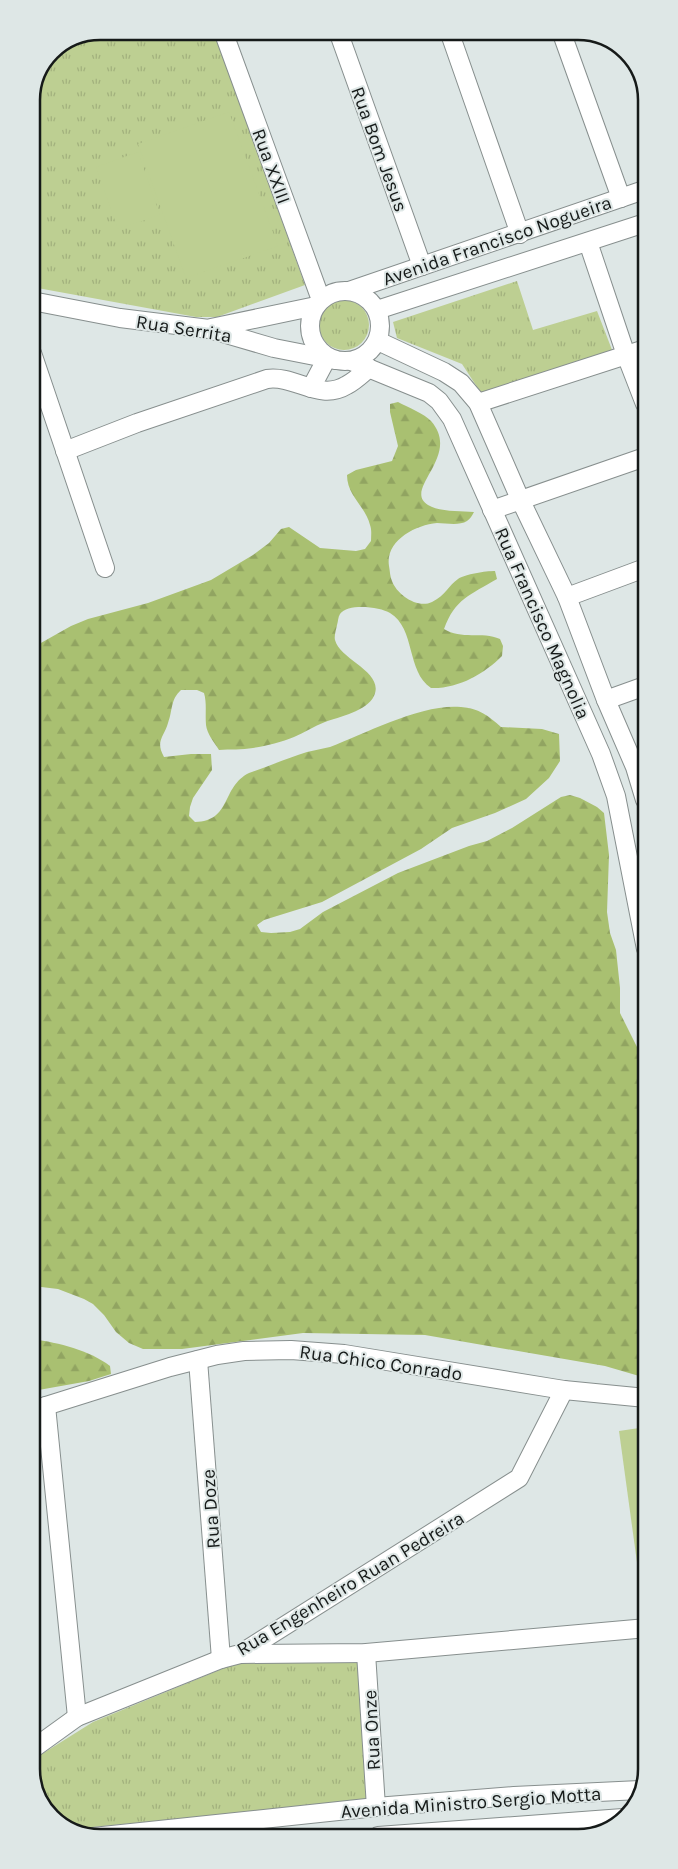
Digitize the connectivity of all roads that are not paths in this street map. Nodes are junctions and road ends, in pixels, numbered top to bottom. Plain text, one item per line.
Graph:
1 (232, 40) edge
2 (341, 40) edge
3 (452, 40) edge
4 (564, 40) edge
5 (638, 192) edge
6 (621, 198) junction
7 (638, 225) edge
8 (520, 234) junction
9 (588, 242) junction
10 (422, 266) junction
11 (349, 291) junction
12 (40, 303) edge
13 (319, 303) junction
14 (377, 310) junction
15 (208, 329) junction
16 (378, 340) junction
17 (638, 351) edge
18 (626, 355) junction
19 (338, 359) junction
20 (369, 368) junction
21 (40, 377) edge
22 (638, 386) edge
23 (311, 388) junction
24 (478, 403) junction
25 (65, 451) junction
26 (638, 459) edge
27 (520, 499) junction
28 (492, 510) junction
29 (105, 568) dead end
30 (638, 571) edge
31 (567, 597) junction
32 (638, 689) edge
33 (606, 700) junction
34 (638, 776) edge
35 (638, 908) edge
36 (198, 1360) junction
37 (564, 1390) junction
38 (638, 1397) edge
39 (40, 1408) edge
40 (40, 1416) edge
41 (638, 1629) edge
42 (366, 1653) junction
43 (240, 1654) junction
44 (221, 1659) junction
45 (77, 1717) junction
46 (40, 1744) edge
47 (634, 1790) edge
48 (376, 1807) junction
49 (608, 1821) edge
50 (170, 1829) edge
51 (558, 1829) edge

1 - 13 street, Rua XXIII
2 - 10 street, Rua Bom Jesus
3 - 8 street
4 - 6 street
5 - 6 street, Avenida Francisco Nogueira
6 - 8 street, Avenida Francisco Nogueira
7 - 9 street
8 - 10 street, Avenida Francisco Nogueira
9 - 14 street
9 - 18 street
10 - 11 street, Avenida Francisco Nogueira
11 - 13 street
11 - 14 street
12 - 15 street, Rua Serrita
13 - 15 street
13 - 19 street
14 - 16 street
15 - 19 street, Rua Serrita
16 - 19 street
16 - 24 street, Rua Francisco Magnolia
17 - 18 street
18 - 22 street
18 - 24 street
19 - 20 street, Rua Francisco Magnolia
19 - 23 street
20 - 23 street
20 - 28 street, Rua Francisco Magnolia
21 - 25 street
23 - 25 street
24 - 27 street, Rua Francisco Magnolia
25 - 29 street
26 - 27 street
27 - 28 street
27 - 31 street, Rua Francisco Magnolia
28 - 35 street, Rua Francisco Magnolia
30 - 31 street
31 - 33 street, Rua Francisco Magnolia
32 - 33 street
33 - 34 street, Rua Francisco Magnolia
36 - 37 street, Rua Chico Conrado
36 - 39 street, Rua Chico Conrado
36 - 44 street, Rua Doze
37 - 38 street, Rua Chico Conrado
37 - 43 street, Rua Engenheiro Ruan Pedreira
40 - 45 street
41 - 42 street
42 - 43 street
42 - 48 street, Rua Onze
43 - 44 street, Rua Engenheiro Ruan Pedreira
44 - 45 street, Rua Engenheiro Ruan Pedreira
45 - 46 street, Rua Engenheiro Ruan Pedreira
47 - 48 street, Avenida Ministro Sergio Motta
48 - 50 street, Avenida Ministro Sergio Motta
49 - 51 street, Avenida Ministro Sergio Motta

